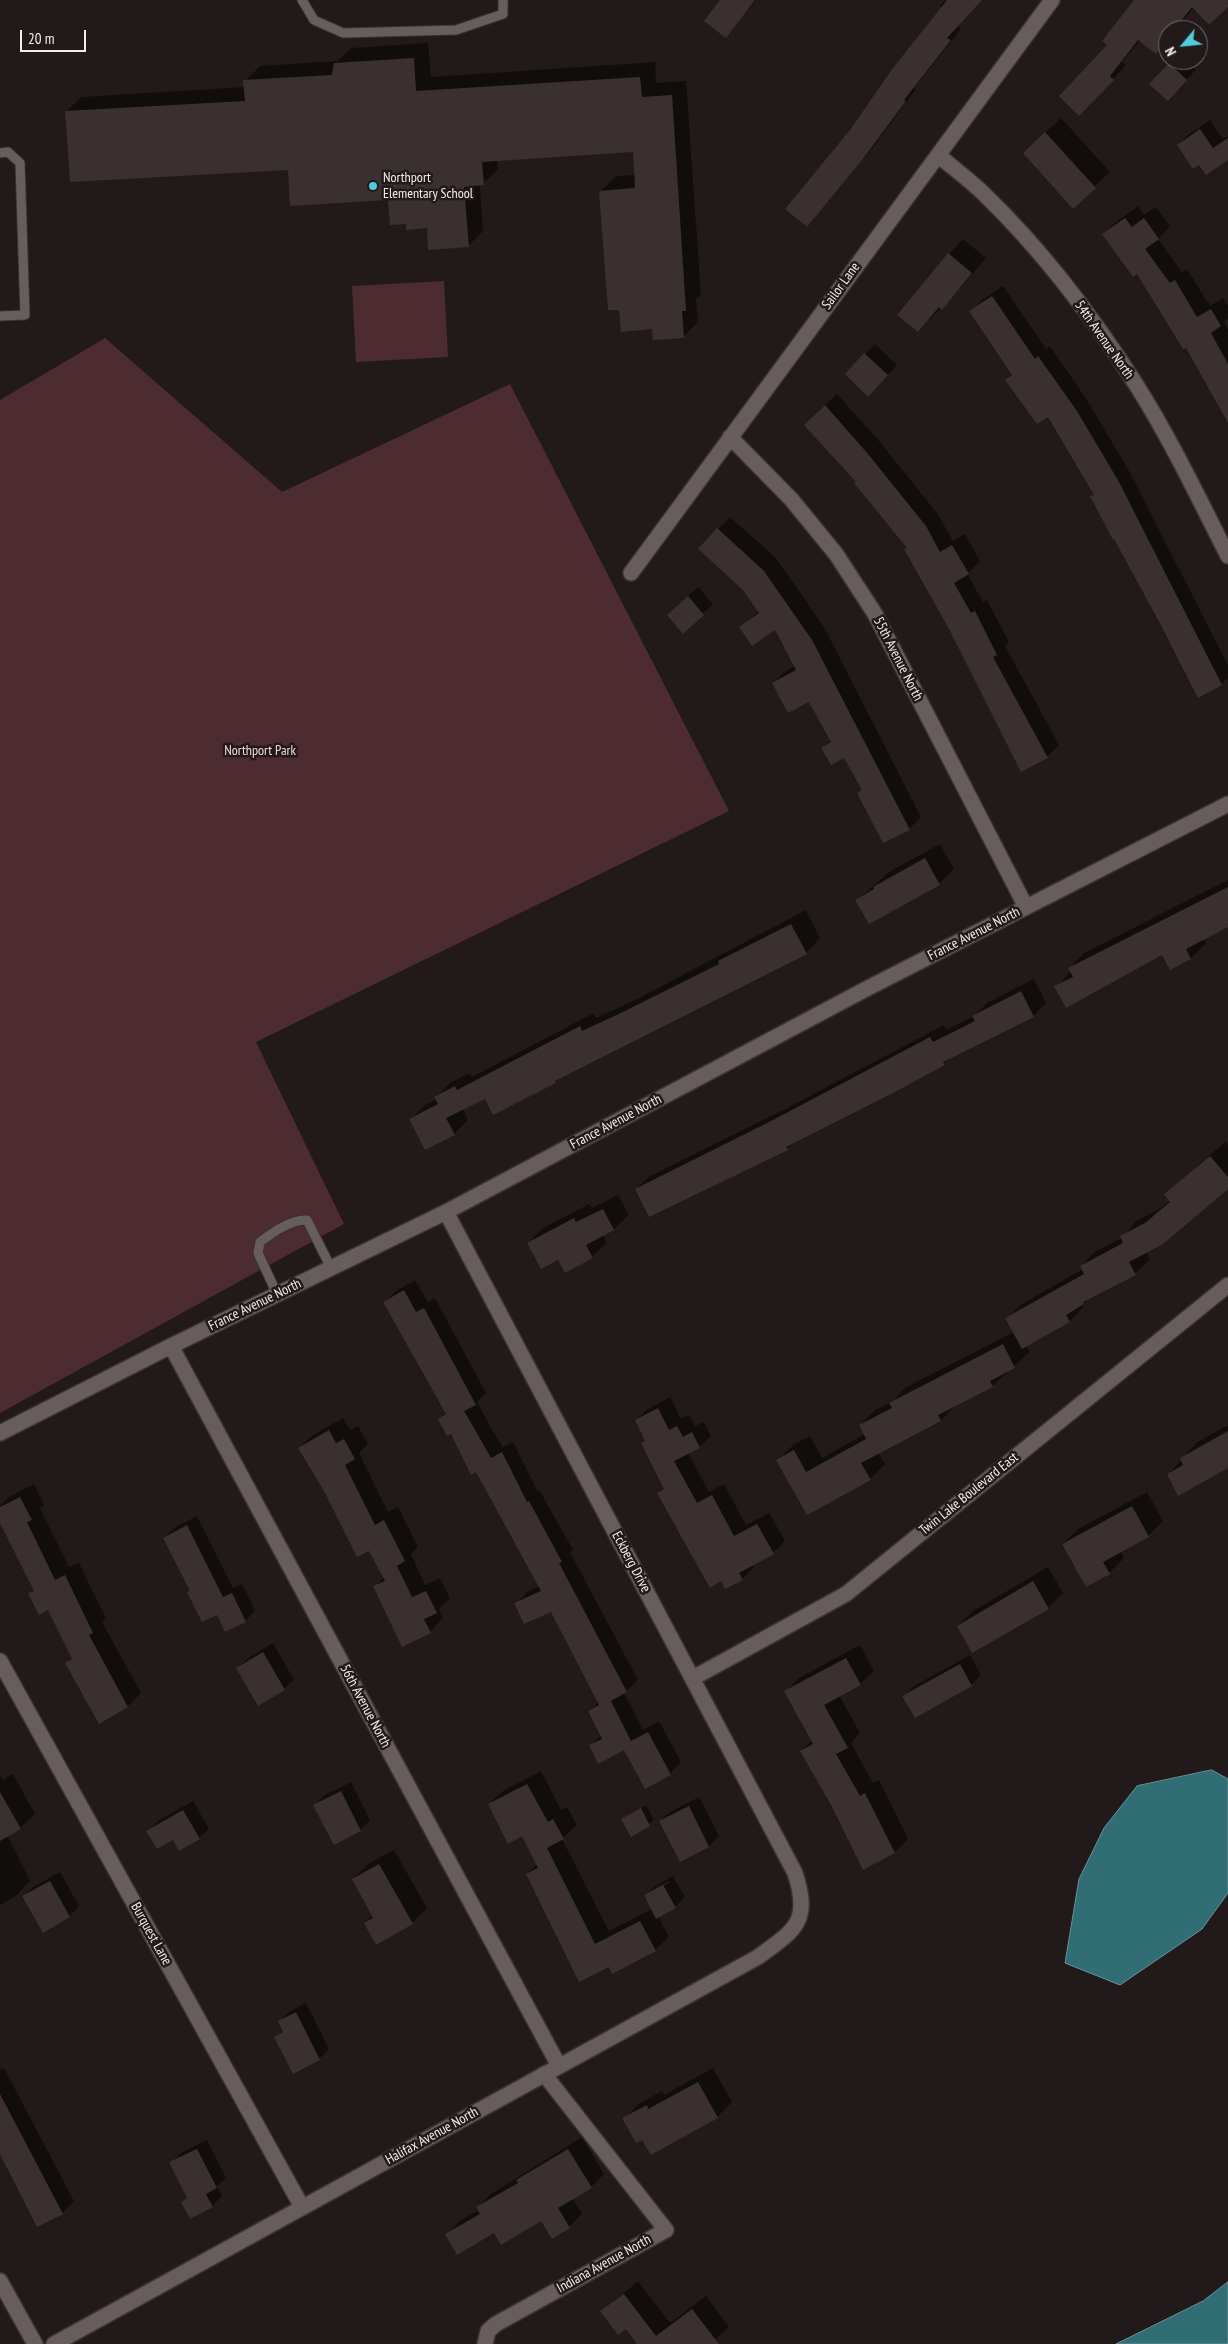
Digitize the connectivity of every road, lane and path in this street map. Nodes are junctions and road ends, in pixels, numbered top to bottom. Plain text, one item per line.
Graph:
1 (302, 0) edge
2 (503, 0) edge
3 (1052, 0) edge
4 (0, 153) edge
5 (938, 155) junction
6 (0, 316) edge
7 (730, 437) junction
8 (1228, 556) edge
9 (630, 573) dead end
10 (1228, 804) edge
11 (1026, 907) junction
12 (446, 1212) junction
13 (331, 1268) junction
14 (1228, 1285) edge
15 (277, 1294) junction
16 (171, 1346) junction
17 (0, 1433) edge
18 (0, 1661) edge
19 (693, 1678) junction
20 (801, 1916) joint
21 (559, 2066) junction
22 (544, 2074) junction
23 (302, 2207) junction
24 (0, 2281) edge
25 (35, 2344) edge
26 (54, 2344) edge
27 (485, 2344) edge

1 - 2 lane
3 - 5 street, Sailor Lane
4 - 6 lane
5 - 7 street, Sailor Lane
5 - 8 street, 54th Avenue North
7 - 9 street, Sailor Lane
7 - 11 street, 55th Avenue North
10 - 11 street, France Avenue North
11 - 12 street, France Avenue North
12 - 13 street, France Avenue North
12 - 19 street, Eckberg Drive
13 - 15 street, France Avenue North
13 - 15 lane
14 - 19 street, Twin Lake Boulevard East
15 - 16 street, France Avenue North
16 - 17 street, France Avenue North
16 - 21 street, 56th Avenue North
18 - 23 street, Burquest Lane
19 - 20 street, Eckberg Drive
20 - 21 street, Halifax Avenue North
21 - 22 street, Halifax Avenue North
22 - 23 street, Halifax Avenue North
22 - 27 street, Indiana Avenue North
23 - 26 street, Halifax Avenue North
24 - 25 street

